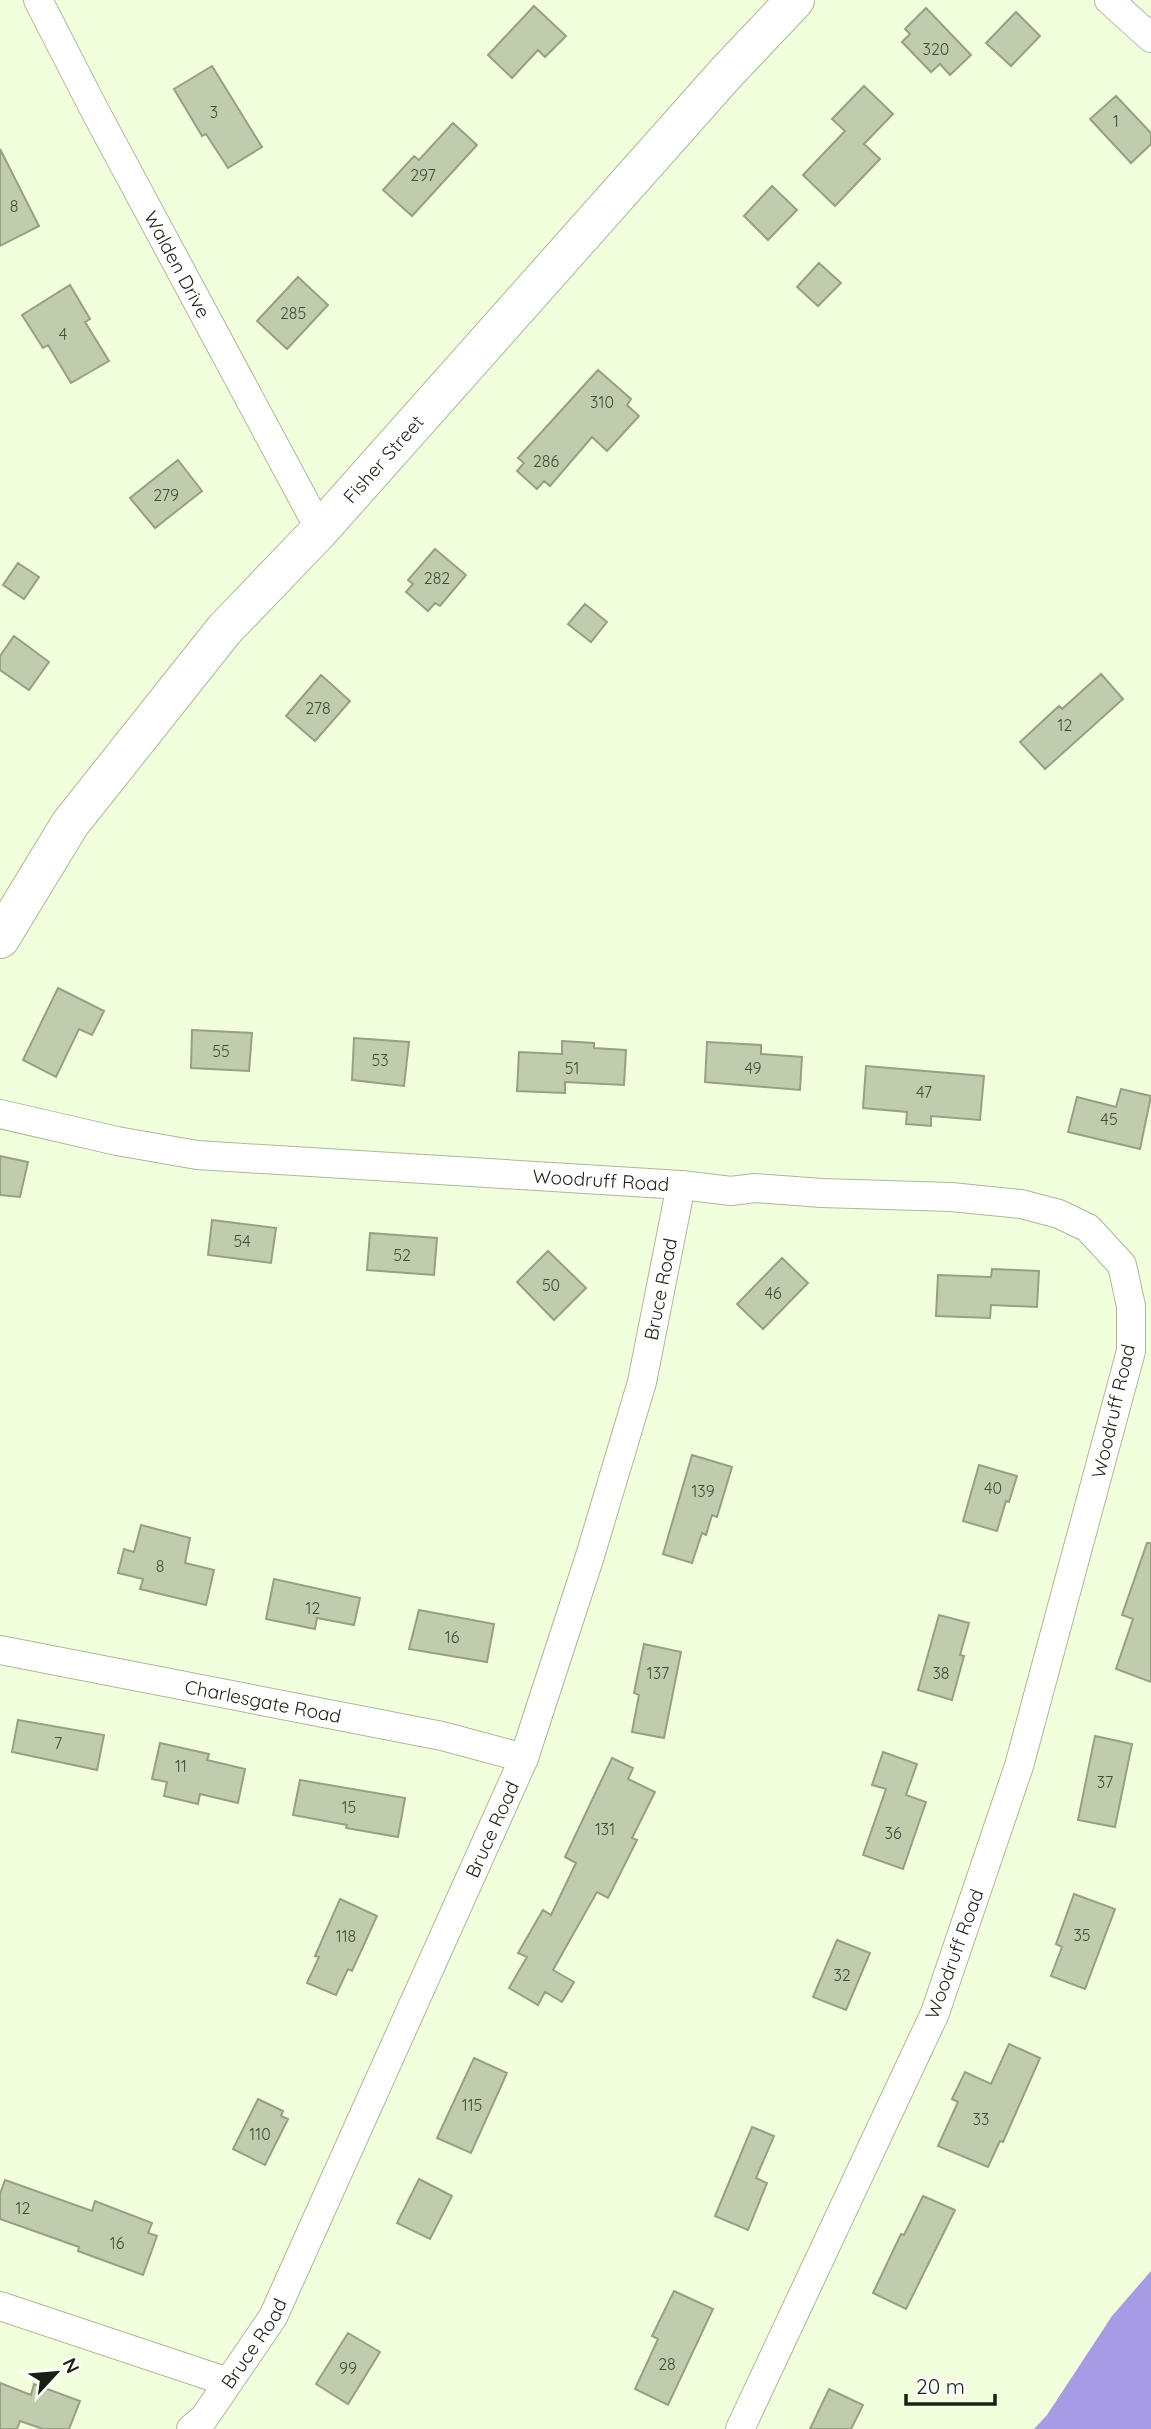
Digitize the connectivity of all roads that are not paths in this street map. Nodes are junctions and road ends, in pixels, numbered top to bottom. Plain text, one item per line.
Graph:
1 (38, 0) edge
2 (795, 0) edge
3 (1109, 0) edge
4 (1151, 37) edge
5 (320, 530) junction
6 (0, 939) edge
7 (0, 1114) edge
8 (681, 1185) junction
9 (0, 1650) edge
10 (524, 1758) junction
11 (0, 2306) edge
12 (228, 2382) junction
13 (191, 2429) edge
14 (740, 2429) edge

1 - 5 street, Walden Drive
2 - 5 main road, Fisher Street
3 - 4 street
5 - 6 main road, Fisher Street
7 - 8 street, Woodruff Road
8 - 10 street, Bruce Road
8 - 14 street, Woodruff Road
9 - 10 street, Charlesgate Road
10 - 12 street, Bruce Road
11 - 12 street
12 - 13 street, Bruce Road

